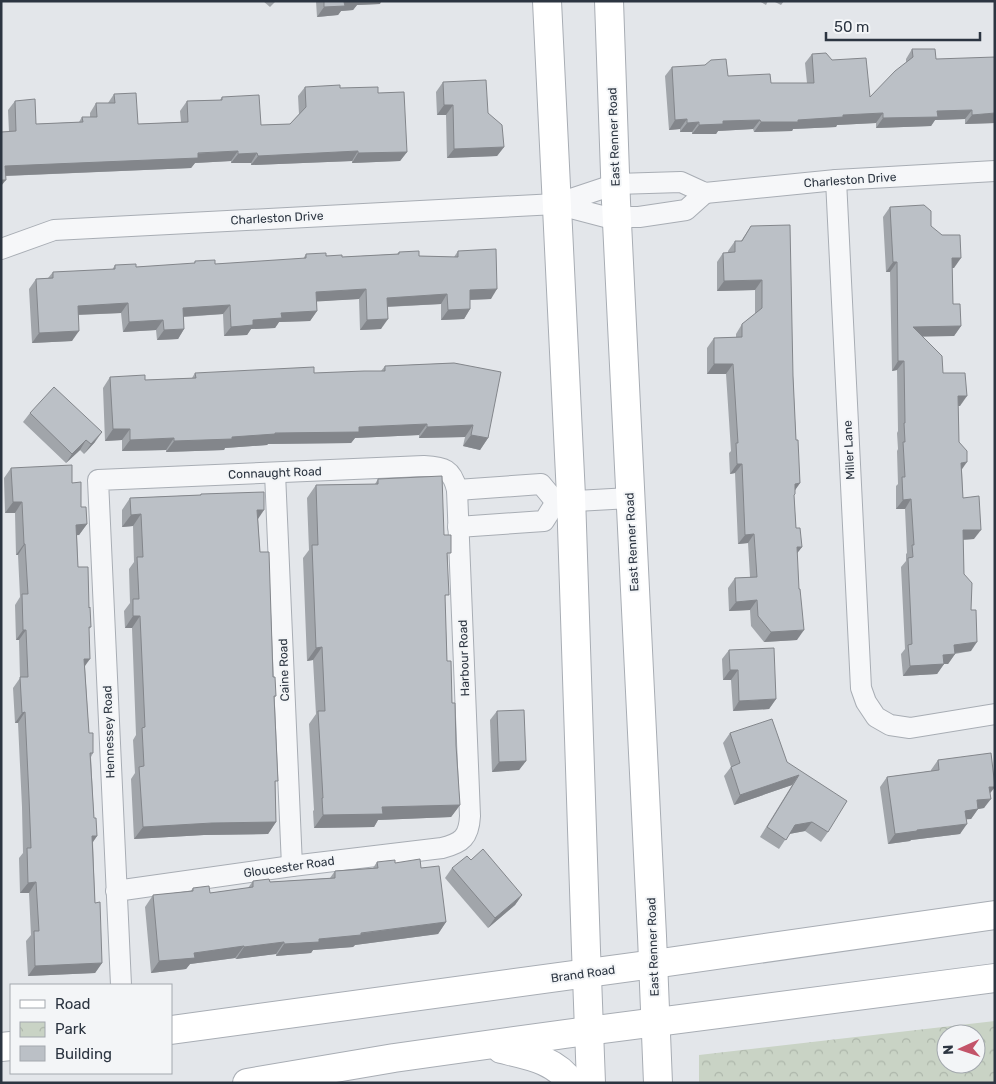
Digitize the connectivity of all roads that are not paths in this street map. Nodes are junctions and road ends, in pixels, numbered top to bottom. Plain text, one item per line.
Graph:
1 (547, 1) edge
2 (609, 1) edge
3 (995, 171) edge
4 (836, 180) junction
5 (616, 184) junction
6 (705, 193) junction
7 (556, 204) junction
8 (617, 220) junction
9 (1, 249) edge
10 (275, 473) junction
11 (98, 480) joint
12 (454, 482) junction
13 (630, 498) junction
14 (563, 501) junction
15 (458, 527) junction
16 (995, 714) edge
17 (460, 841) joint
18 (292, 866) junction
19 (116, 891) junction
20 (995, 915) edge
21 (654, 964) junction
22 (587, 974) junction
23 (995, 978) edge
24 (121, 984) edge
25 (656, 1021) junction
26 (172, 1030) edge
27 (588, 1030) junction
28 (485, 1045) junction
29 (246, 1083) edge
30 (571, 1083) edge
31 (591, 1083) edge
32 (658, 1083) edge

1 - 7 main road
2 - 5 main road, East Renner Road
3 - 4 street, Charleston Drive
4 - 6 street, Charleston Drive
4 - 16 street, Miller Lane
5 - 6 street, Charleston Drive
5 - 7 street, Charleston Drive
5 - 8 main road, East Renner Road
6 - 8 street, Charleston Drive
7 - 8 street, Charleston Drive
7 - 9 street, Charleston Drive
7 - 14 main road
8 - 13 main road, East Renner Road
10 - 11 street, Connaught Road
10 - 12 street, Connaught Road
10 - 18 street, Caine Road
11 - 19 street, Hennessey Road
12 - 14 street
12 - 15 street, Harbour Road
13 - 14 street
13 - 21 main road, East Renner Road
14 - 15 street
14 - 22 main road
15 - 17 street, Harbour Road
17 - 18 street, Gloucester Road
18 - 19 street, Gloucester Road
19 - 24 street, Hennessey Road
20 - 21 main road, Brand Road
21 - 22 main road, Brand Road
21 - 25 main road, East Renner Road
22 - 26 main road, Brand Road
22 - 27 main road
23 - 25 main road
25 - 27 main road
25 - 32 main road, East Renner Road
27 - 28 main road
27 - 31 main road
28 - 29 main road
28 - 30 main road

